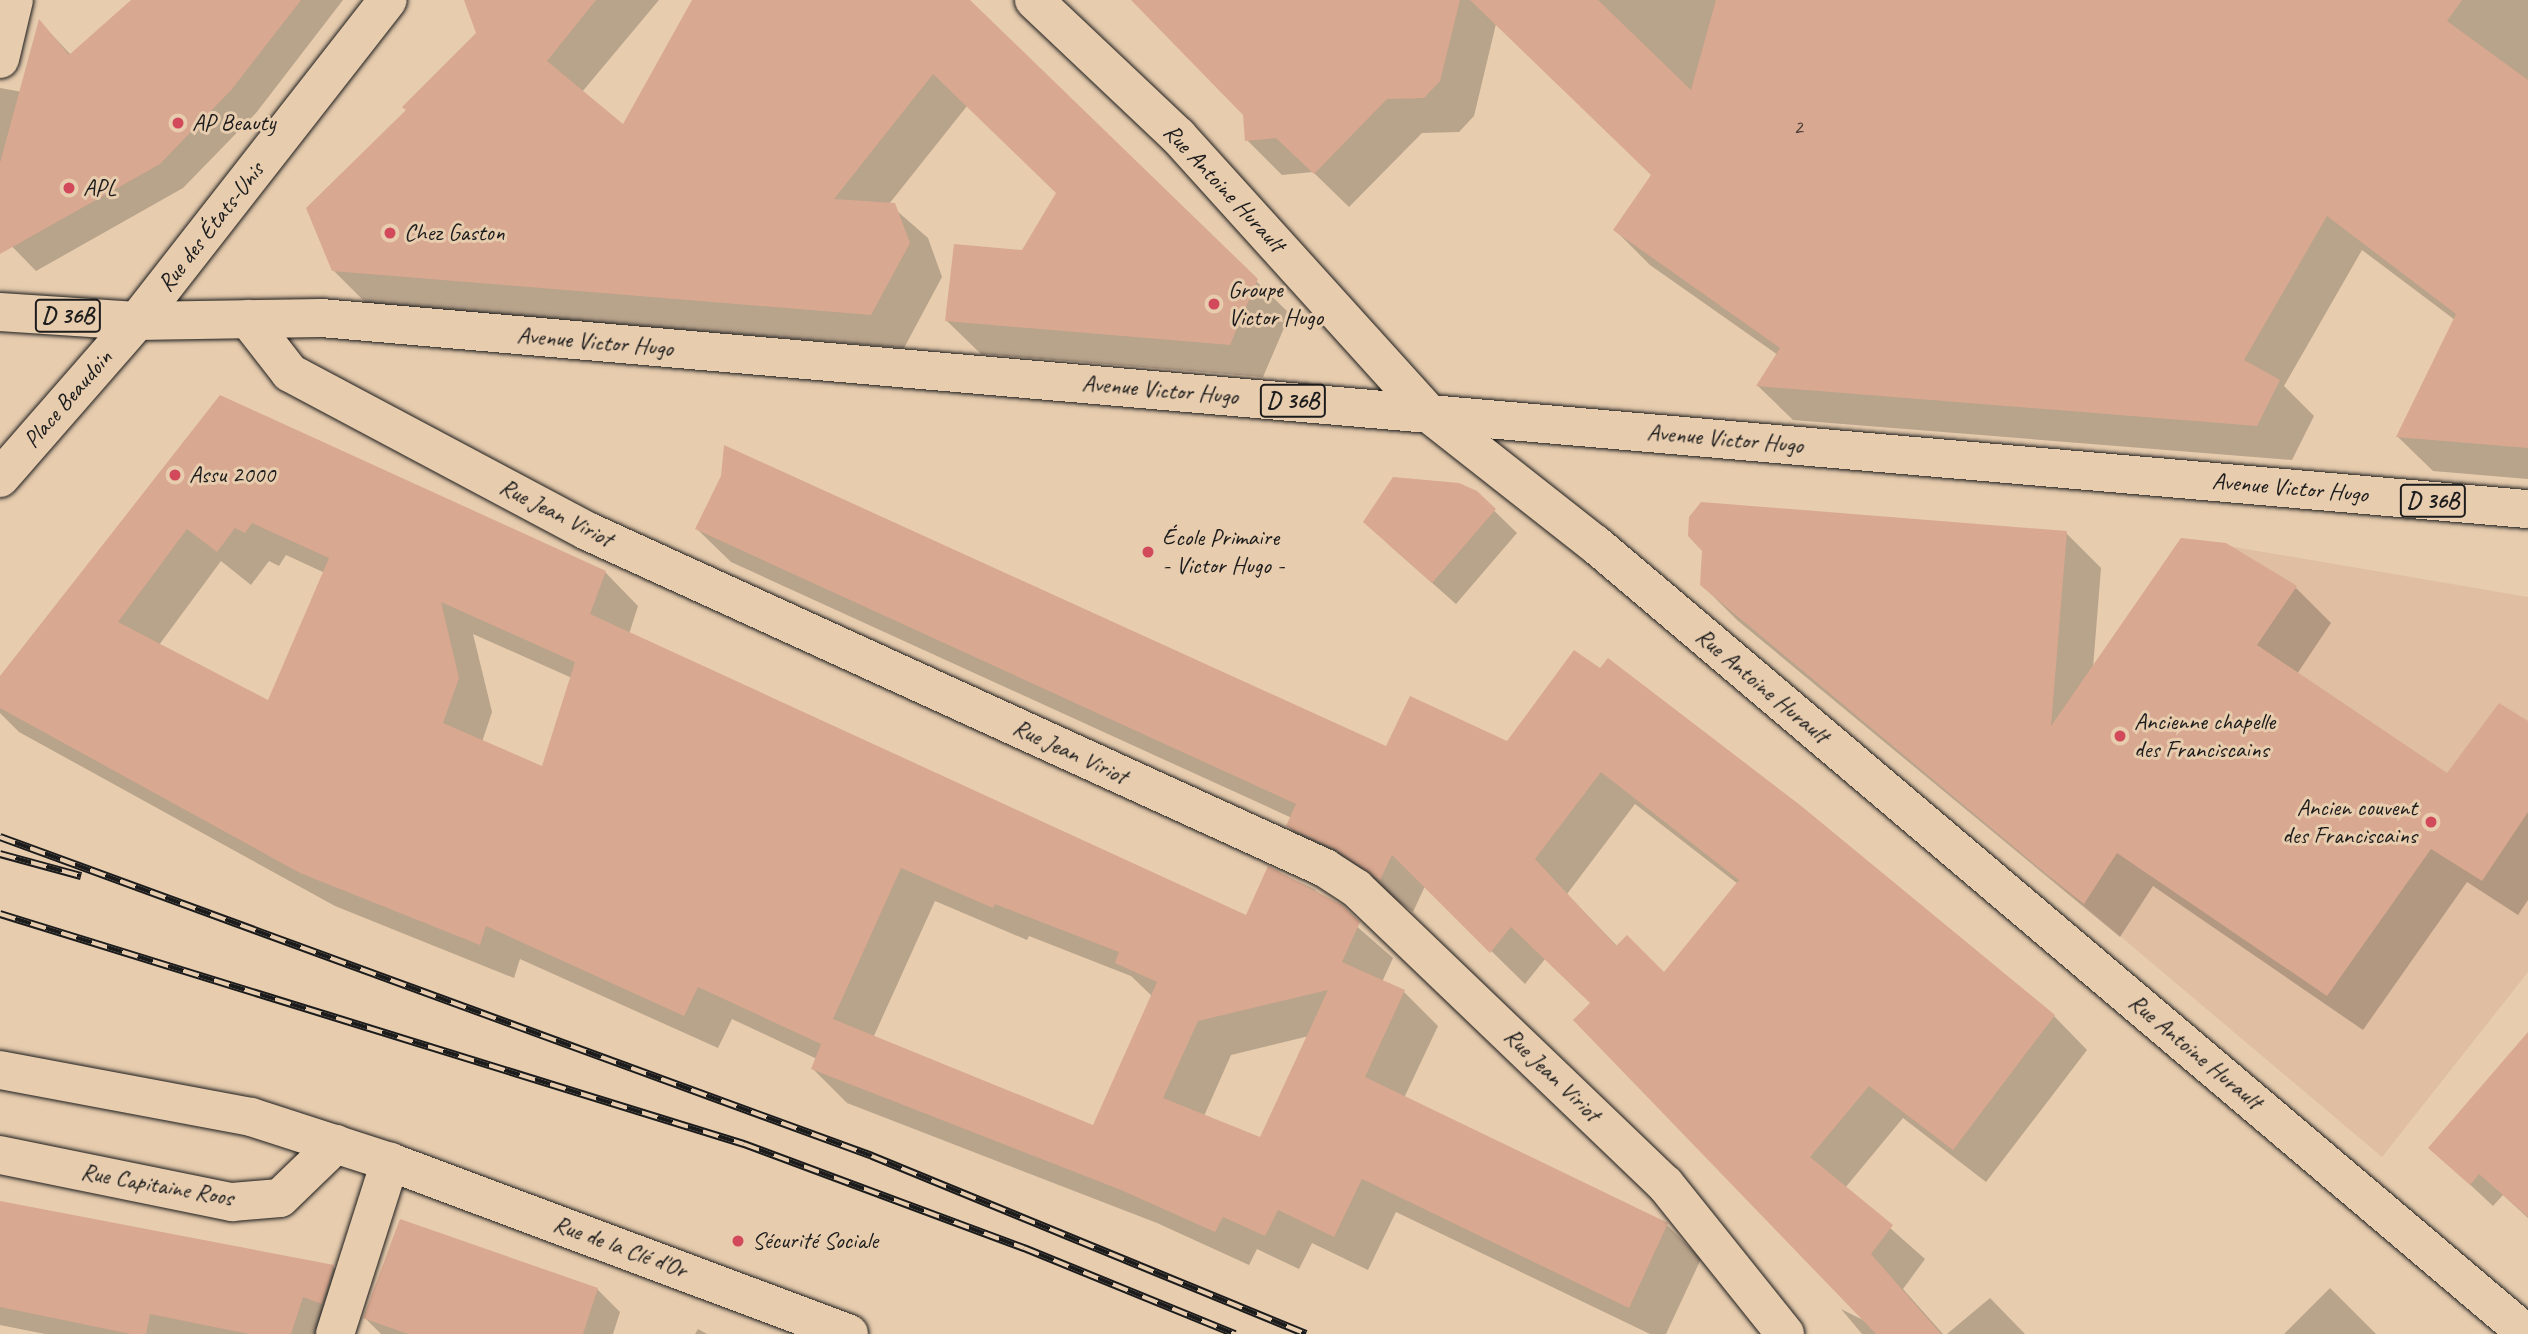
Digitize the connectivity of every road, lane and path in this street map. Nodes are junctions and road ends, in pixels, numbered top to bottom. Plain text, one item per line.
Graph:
1 (15, 0) edge
2 (388, 0) edge
3 (1034, 0) edge
4 (0, 59) edge
5 (0, 312) edge
6 (248, 319) junction
7 (137, 321) junction
8 (1427, 412) junction
9 (0, 478) edge
10 (2528, 509) edge
11 (0, 1070) edge
12 (336, 1144) junction
13 (0, 1155) edge
14 (390, 1161) junction
15 (335, 1334) edge
16 (849, 1334) edge
17 (1785, 1334) edge
18 (2527, 1334) edge

1 - 4 street
2 - 7 street, Rue des États-Unis
3 - 8 street, Rue Antoine Hurault
5 - 7 street, Avenue Victor Hugo / D 36B
6 - 7 street, Avenue Victor Hugo / D 36B
6 - 8 street, Avenue Victor Hugo / D 36B
6 - 17 street, Rue Jean Viriot
7 - 9 street, Place Beaudoin
8 - 10 street, Avenue Victor Hugo / D 36B
8 - 18 street, Rue Antoine Hurault
11 - 12 street
12 - 13 street, Rue Capitaine Roos
12 - 14 street
14 - 15 street
14 - 16 street, Rue de la Clé d'Or

